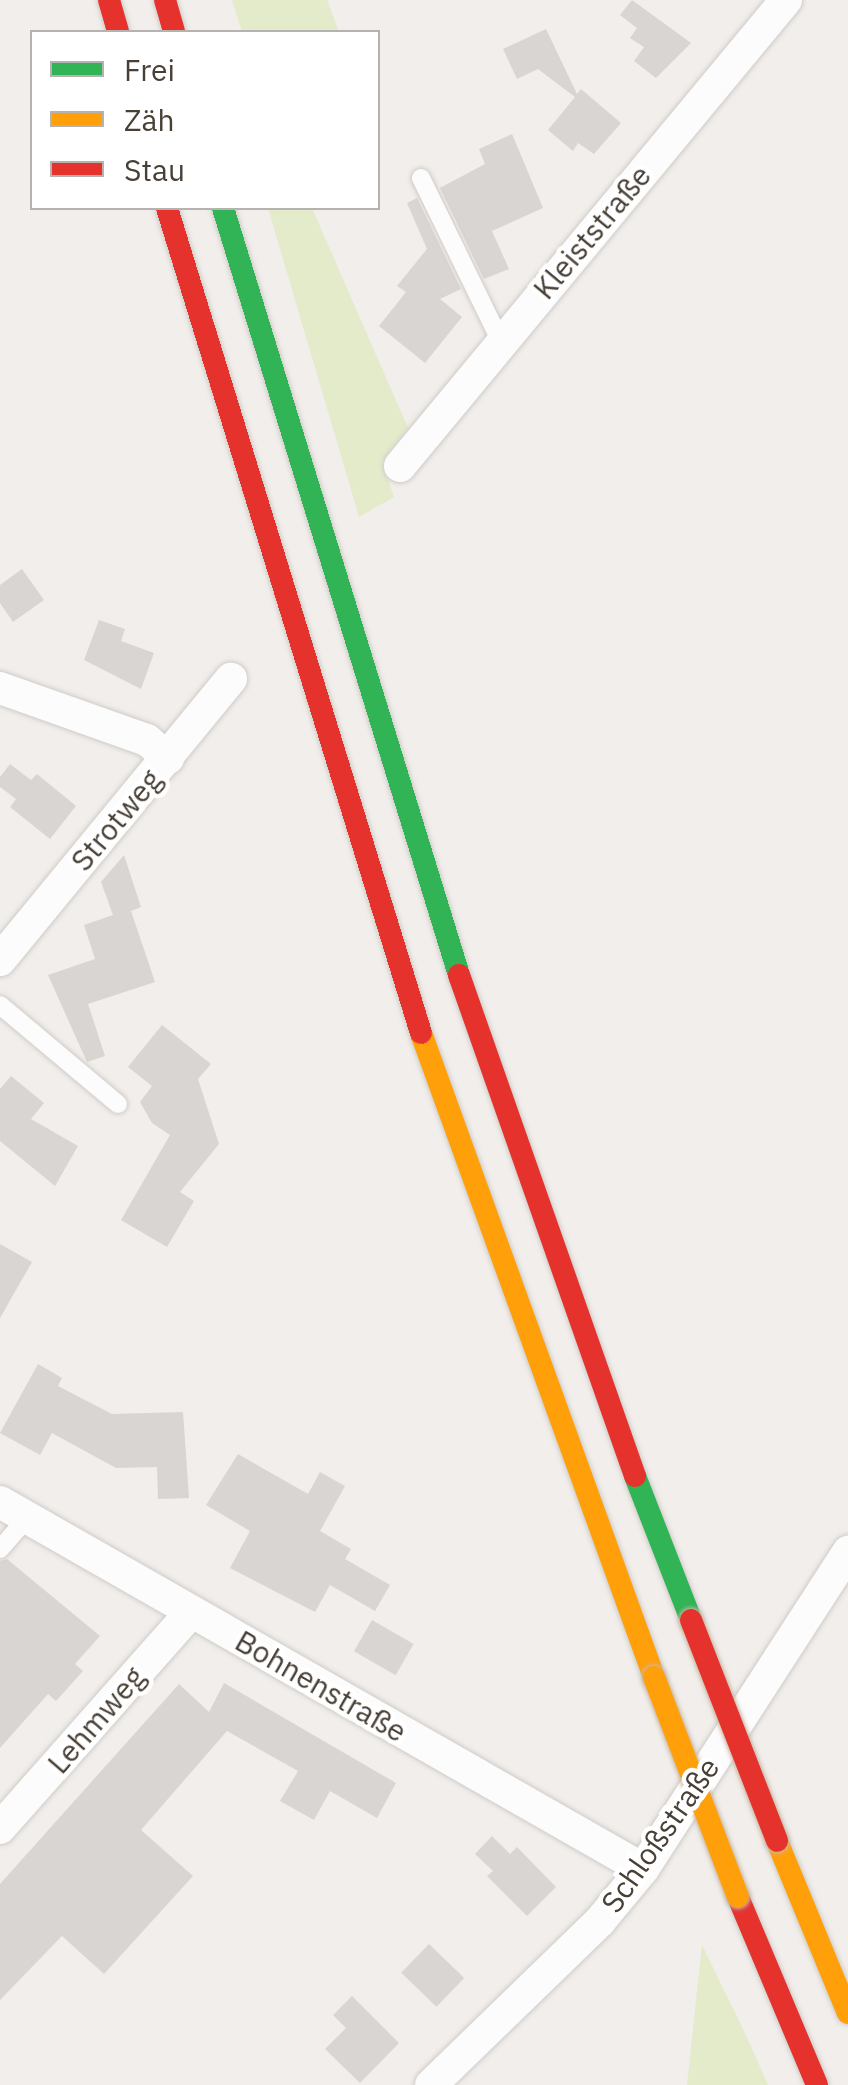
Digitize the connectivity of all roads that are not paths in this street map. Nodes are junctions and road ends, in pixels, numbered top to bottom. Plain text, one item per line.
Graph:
1 (108, 0) edge
2 (165, 0) edge
3 (786, 0) edge
4 (117, 30) edge
5 (173, 30) edge
6 (420, 178) dead end
7 (168, 210) edge
8 (224, 210) edge
9 (501, 342) junction
10 (400, 466) dead end
11 (231, 679) dead end
12 (0, 688) edge
13 (168, 758) junction
14 (0, 960) edge
15 (0, 1005) edge
16 (118, 1104) dead end
17 (14, 1510) edge
18 (0, 1549) edge
19 (848, 1552) edge
20 (191, 1612) junction
21 (0, 1828) edge
22 (642, 1870) junction
23 (848, 2013) edge
24 (431, 2085) edge
25 (817, 2085) edge

1 - 4 highway
2 - 5 highway
3 - 9 street, Kleiststraße
6 - 9 lane
7 - 25 highway, bridge
8 - 23 highway, bridge
9 - 10 street, Kleiststraße
11 - 13 street, Strotweg
12 - 13 street
13 - 14 street, Strotweg
15 - 16 lane
17 - 18 lane
17 - 20 street, Bohnenstraße
19 - 22 street, Schloßstraße
20 - 21 street, Lehmweg
20 - 22 street, Bohnenstraße
22 - 24 street, Schloßstraße

